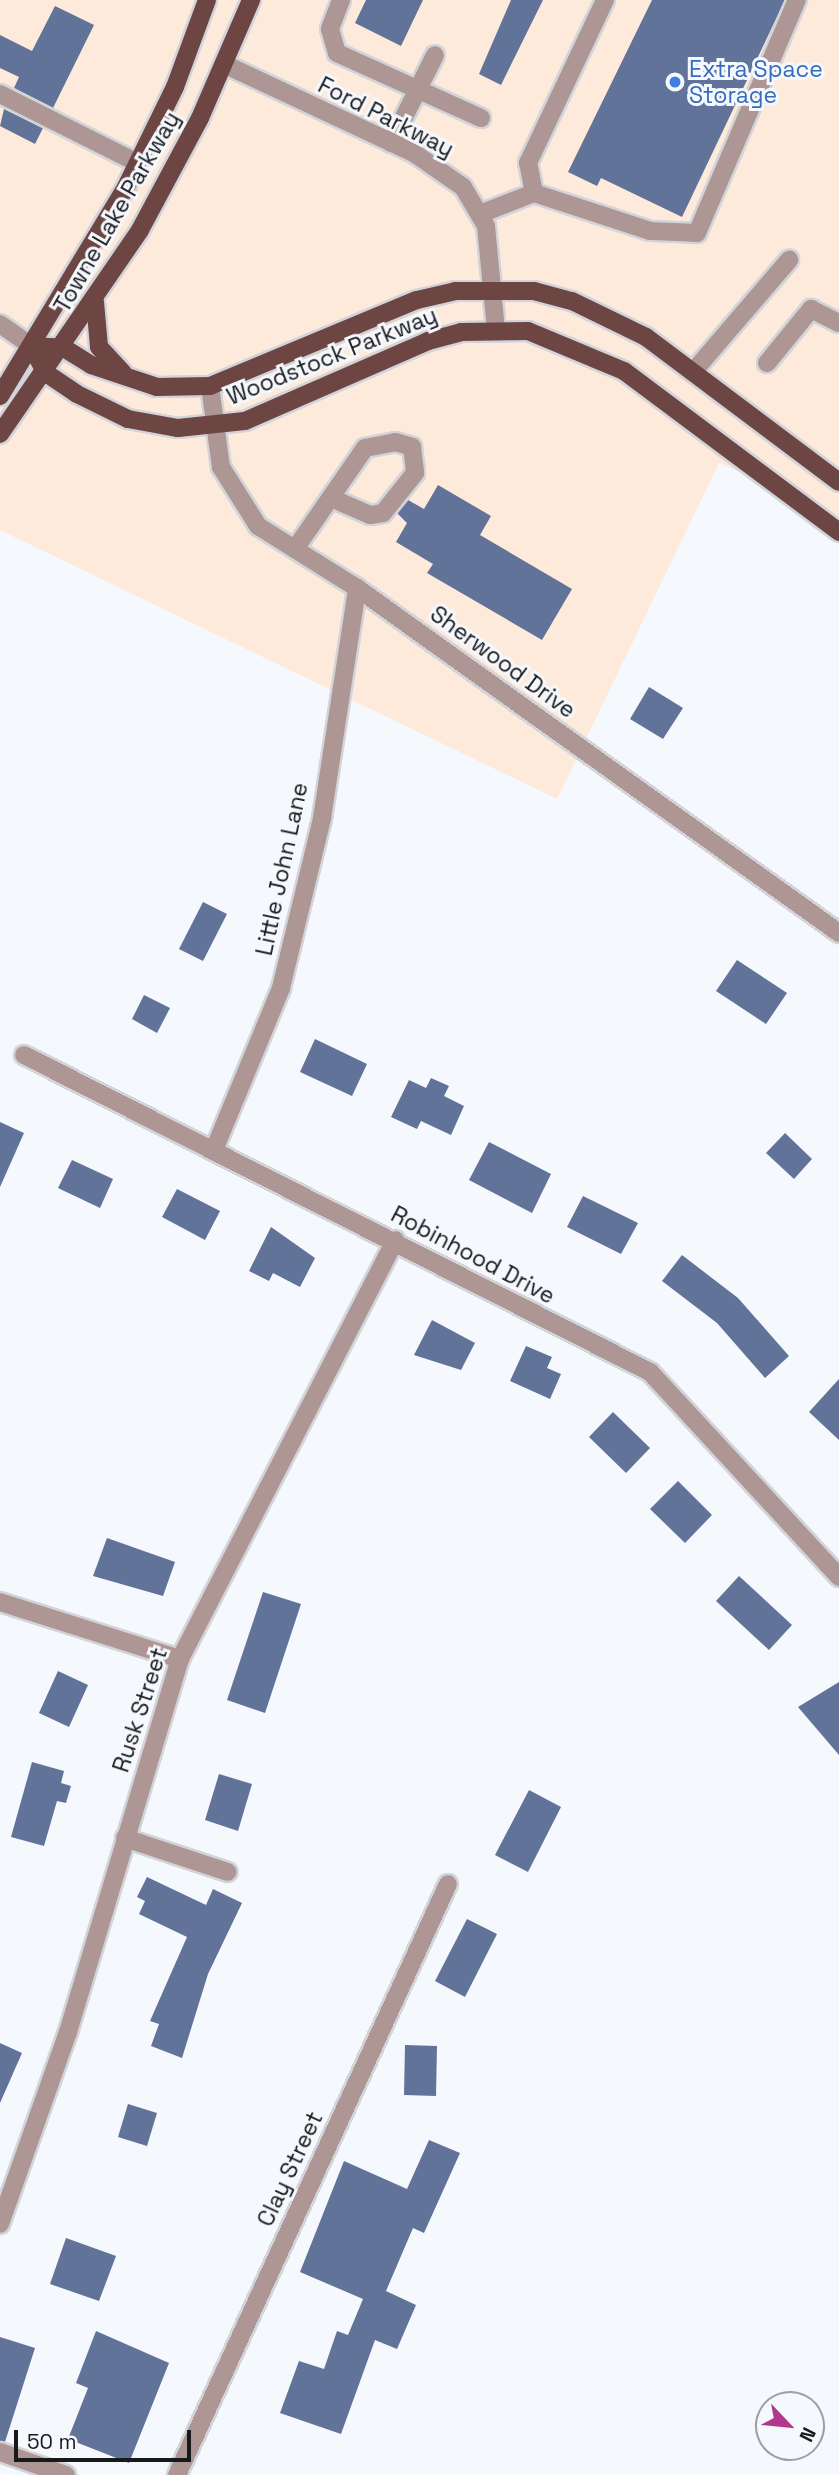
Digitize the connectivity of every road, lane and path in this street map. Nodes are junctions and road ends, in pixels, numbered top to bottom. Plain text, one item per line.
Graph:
1 (207, 0) edge
2 (251, 0) edge
3 (341, 0) edge
4 (605, 0) edge
5 (797, 0) edge
6 (435, 55) dead end
7 (226, 65) junction
8 (417, 90) junction
9 (0, 94) edge
10 (481, 118) dead end
11 (391, 143) junction
12 (138, 163) junction
13 (534, 193) junction
14 (480, 214) junction
15 (789, 260) dead end
16 (496, 289) junction
17 (94, 302) junction
18 (839, 323) edge
19 (0, 324) edge
20 (496, 329) junction
21 (31, 346) junction
22 (64, 348) junction
23 (767, 363) dead end
24 (693, 372) junction
25 (46, 373) junction
26 (134, 381) junction
27 (210, 386) junction
28 (0, 396) edge
29 (216, 427) junction
30 (0, 434) edge
31 (839, 482) edge
32 (331, 498) junction
33 (839, 532) edge
34 (295, 549) junction
35 (357, 588) junction
36 (839, 933) edge
37 (24, 1055) dead end
38 (214, 1150) junction
39 (395, 1240) junction
40 (839, 1577) edge
41 (0, 1602) edge
42 (180, 1659) junction
43 (125, 1838) junction
44 (228, 1872) dead end
45 (447, 1884) dead end
46 (0, 2224) edge
47 (0, 2452) edge
48 (66, 2475) edge
49 (177, 2475) edge

1 - 12 main road, Towne Lake Parkway
2 - 7 main road, Towne Lake Parkway
3 - 8 street
4 - 13 street
5 - 13 street
6 - 8 street
7 - 11 street, Ford Parkway
7 - 17 main road, Towne Lake Parkway
8 - 10 street
8 - 11 street
9 - 12 street
11 - 14 street, Ford Parkway
12 - 21 main road, Towne Lake Parkway
13 - 14 street
14 - 16 street, Ford Parkway
15 - 24 street
16 - 20 street, Ford Parkway
16 - 24 main road, Woodstock Parkway
16 - 27 main road, Woodstock Parkway
17 - 22 main road, Towne Lake Parkway
17 - 26 main road
18 - 23 street
19 - 21 street
20 - 29 main road, Woodstock Parkway
20 - 33 main road, Woodstock Parkway
21 - 22 main road, Woodstock Parkway
21 - 25 main road, Woodstock Parkway
21 - 28 main road, Towne Lake Parkway
22 - 25 main road, Towne Lake Parkway
22 - 26 main road, Woodstock Parkway
24 - 31 main road, Woodstock Parkway
25 - 29 main road, Woodstock Parkway
25 - 30 main road, Towne Lake Parkway
26 - 27 main road, Woodstock Parkway
27 - 29 street, Sherwood Drive
29 - 34 street, Sherwood Drive
32 - 32 street
32 - 34 street
34 - 35 street, Sherwood Drive
35 - 36 street, Sherwood Drive
35 - 38 street, Little John Lane
37 - 38 street, Robinhood Drive
38 - 39 street, Robinhood Drive
39 - 40 street, Robinhood Drive
39 - 42 street, Rusk Street
41 - 42 street
42 - 43 street, Rusk Street
43 - 44 street
43 - 46 street, Rusk Street
45 - 49 street, Clay Street
47 - 48 street

